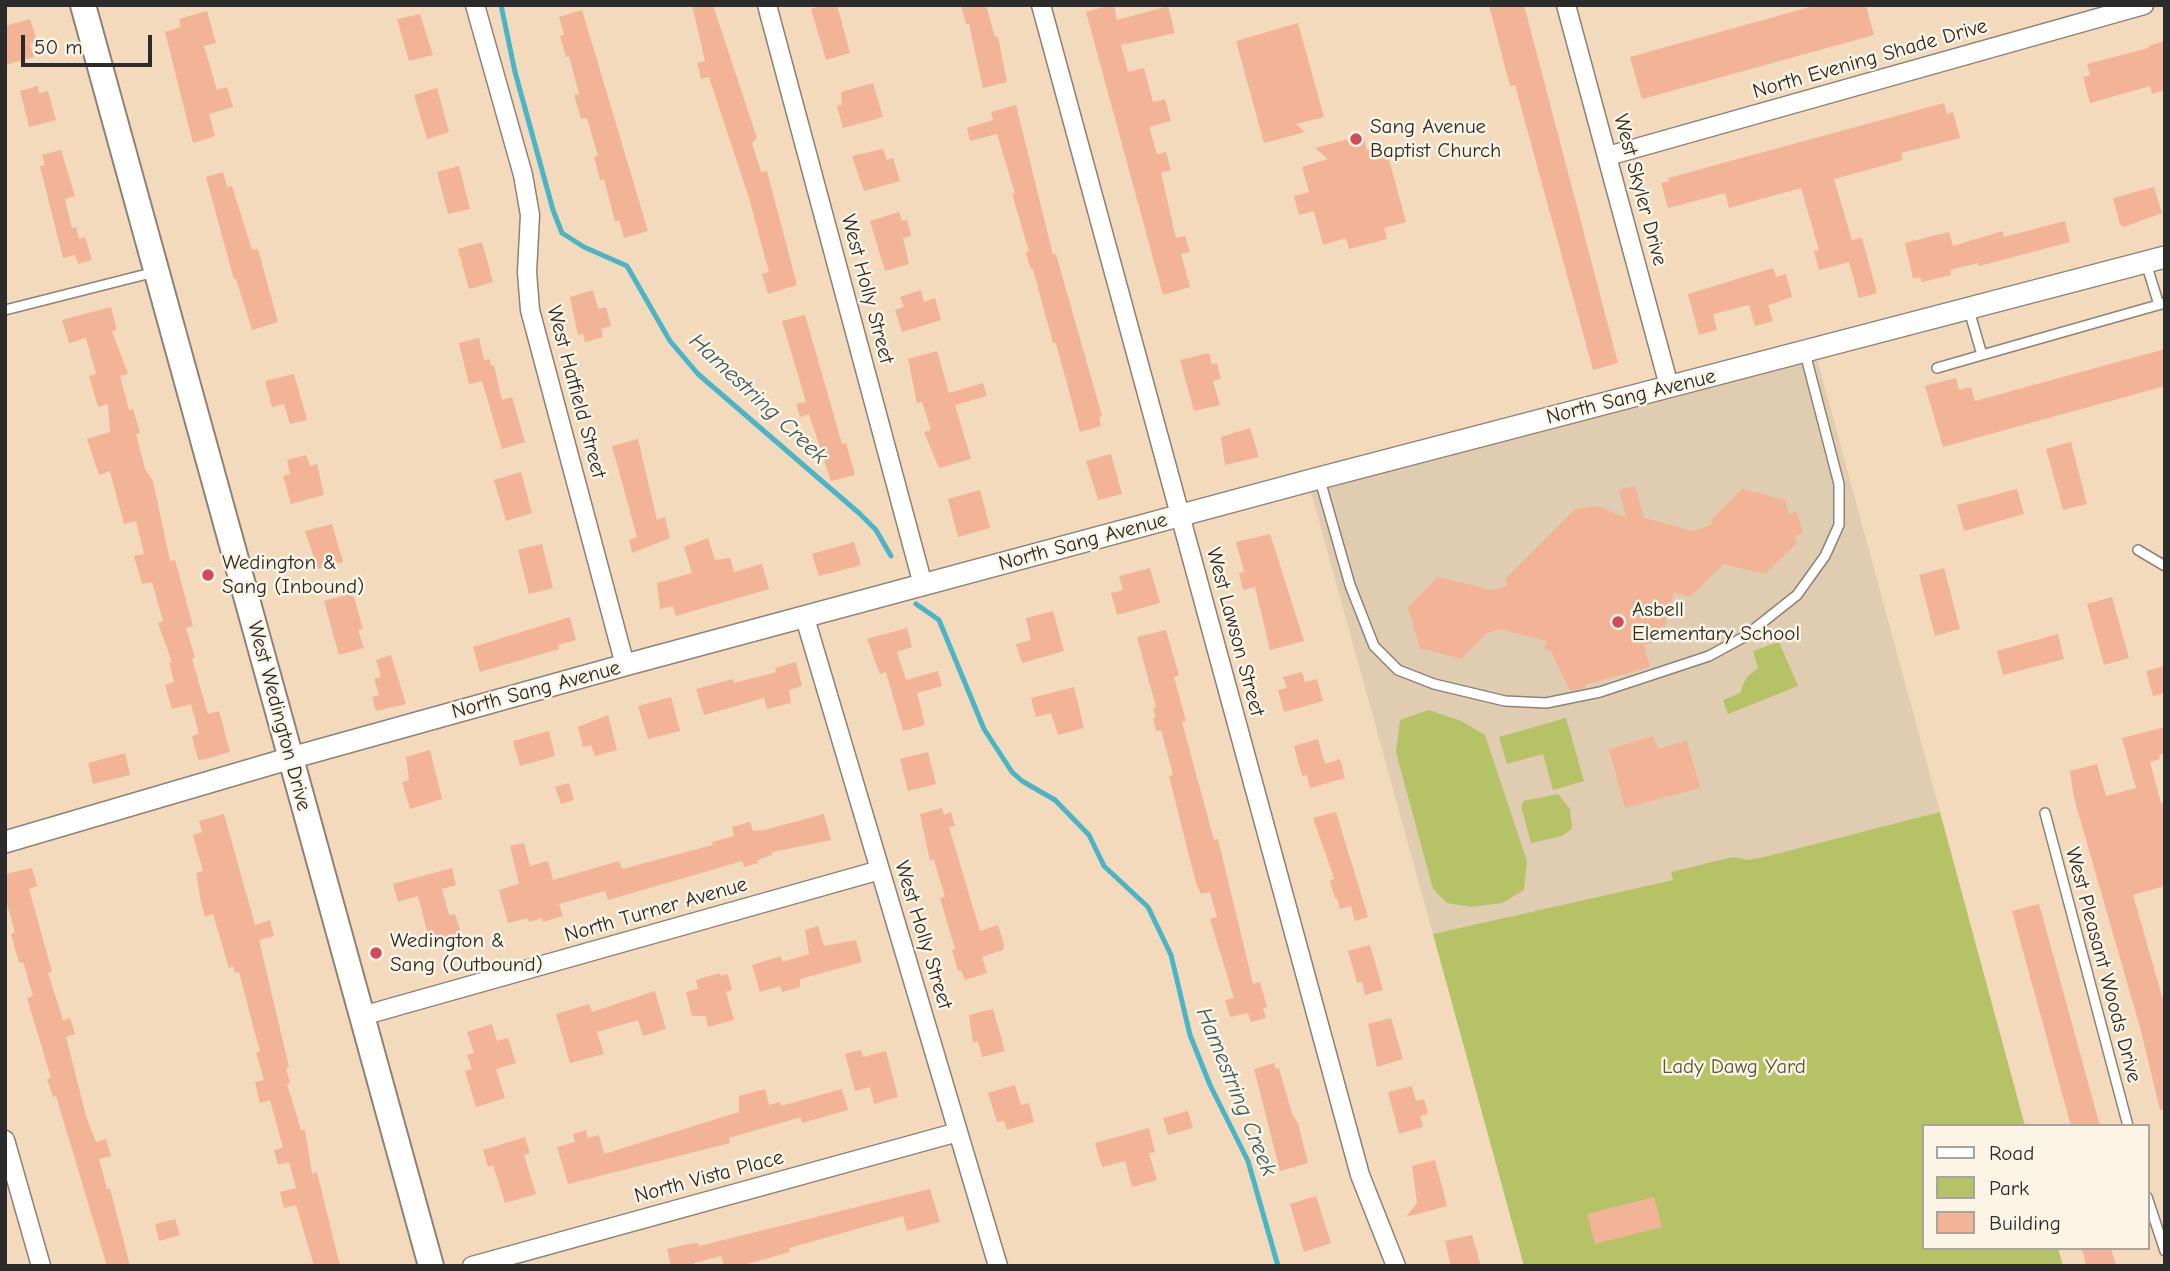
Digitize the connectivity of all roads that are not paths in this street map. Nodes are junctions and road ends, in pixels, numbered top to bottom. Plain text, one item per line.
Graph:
1 (83, 5) edge
2 (475, 5) edge
3 (767, 5) edge
4 (1041, 5) edge
5 (1566, 5) edge
6 (2144, 5) edge
7 (1608, 156) junction
8 (2155, 259) edge
9 (156, 271) junction
10 (2162, 304) edge
11 (5, 310) edge
12 (1969, 310) junction
13 (1804, 353) junction
14 (1982, 355) junction
15 (1937, 368) dead end
16 (1669, 386) junction
17 (1320, 478) junction
18 (1179, 515) junction
19 (2138, 550) dead end
20 (2165, 566) edge
21 (923, 585) junction
22 (805, 618) junction
23 (625, 666) junction
24 (291, 758) junction
25 (2045, 813) dead end
26 (5, 842) edge
27 (880, 870) junction
28 (362, 1016) junction
29 (2127, 1124) edge
30 (958, 1132) junction
31 (5, 1140) edge
32 (2149, 1203) edge
33 (2165, 1251) edge
34 (41, 1266) edge
35 (431, 1266) edge
36 (472, 1266) edge
37 (998, 1266) edge
38 (1396, 1266) edge

1 - 9 main road, West Wedington Drive
2 - 23 street, West Hatfield Street
3 - 21 street, West Holly Street
4 - 18 street, West Lawson Street
5 - 7 street, West Skyler Drive
6 - 7 street, North Evening Shade Drive
7 - 16 street, West Skyler Drive
8 - 10 lane
8 - 12 street, North Sang Avenue
9 - 11 lane
9 - 24 main road, West Wedington Drive
10 - 14 lane
12 - 13 street, North Sang Avenue
12 - 14 lane
13 - 16 street, North Sang Avenue
13 - 17 lane
14 - 15 lane
16 - 17 street, North Sang Avenue
17 - 18 street, North Sang Avenue
18 - 21 street, North Sang Avenue
18 - 38 street, West Lawson Street
19 - 20 lane
21 - 22 street, North Sang Avenue
22 - 23 street, North Sang Avenue
22 - 27 street, West Holly Street
23 - 24 street, North Sang Avenue
24 - 26 street, North Sang Avenue
24 - 28 main road, West Wedington Drive
25 - 29 lane, West Pleasant Woods Drive
27 - 28 street, North Turner Avenue
27 - 30 street, West Holly Street
28 - 35 main road, West Wedington Drive
30 - 36 street, North Vista Place
30 - 37 street, West Holly Street
31 - 34 street
32 - 33 lane

